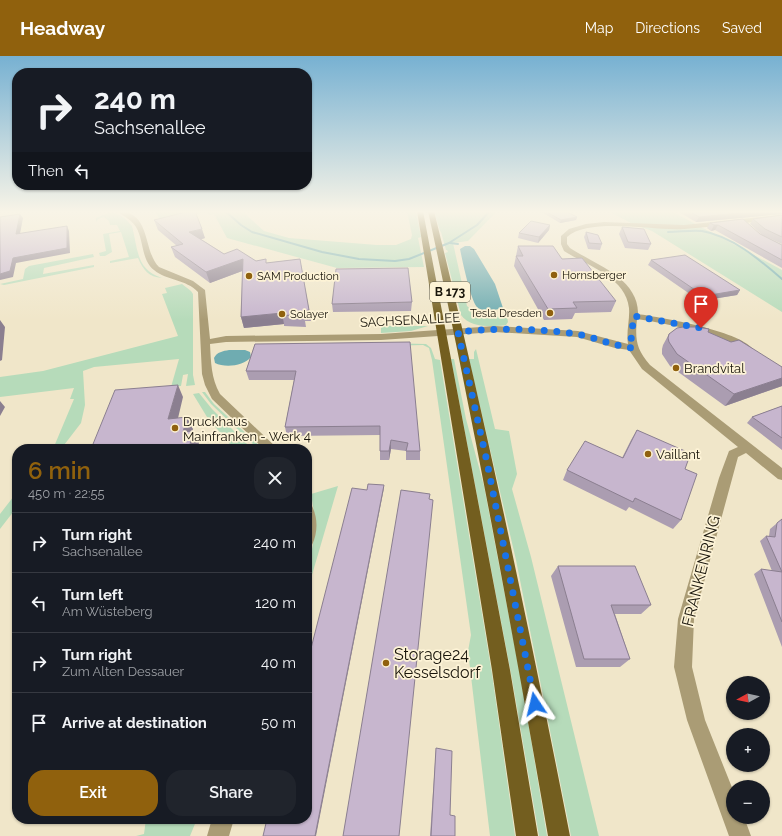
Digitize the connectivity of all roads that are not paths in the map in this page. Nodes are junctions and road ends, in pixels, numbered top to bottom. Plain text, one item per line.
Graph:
1 (146, 247) edge
2 (426, 247) edge
3 (440, 247) edge
4 (567, 247) edge
5 (634, 316) junction
6 (458, 332) junction
7 (441, 333) junction
8 (206, 342) junction
9 (633, 348) junction
10 (756, 354) edge
11 (267, 444) edge
12 (747, 448) junction
13 (782, 475) edge
14 (726, 799) edge
15 (222, 824) edge
16 (736, 824) edge
17 (218, 836) edge
18 (527, 836) edge
19 (558, 836) edge
20 (740, 836) edge

1 - 8 street
2 - 7 main road, B 173
3 - 6 main road, B 173
4 - 5 street
5 - 9 street
5 - 10 street
6 - 7 street, SACHSENALLEE
6 - 9 street, SACHSENALLEE
6 - 19 main road, B 173
7 - 8 street, SACHSENALLEE
7 - 18 main road, B 173
8 - 11 street
9 - 12 street
12 - 13 street
12 - 14 street, FRANKENRING
15 - 17 street
16 - 20 street, FRANKENRING

